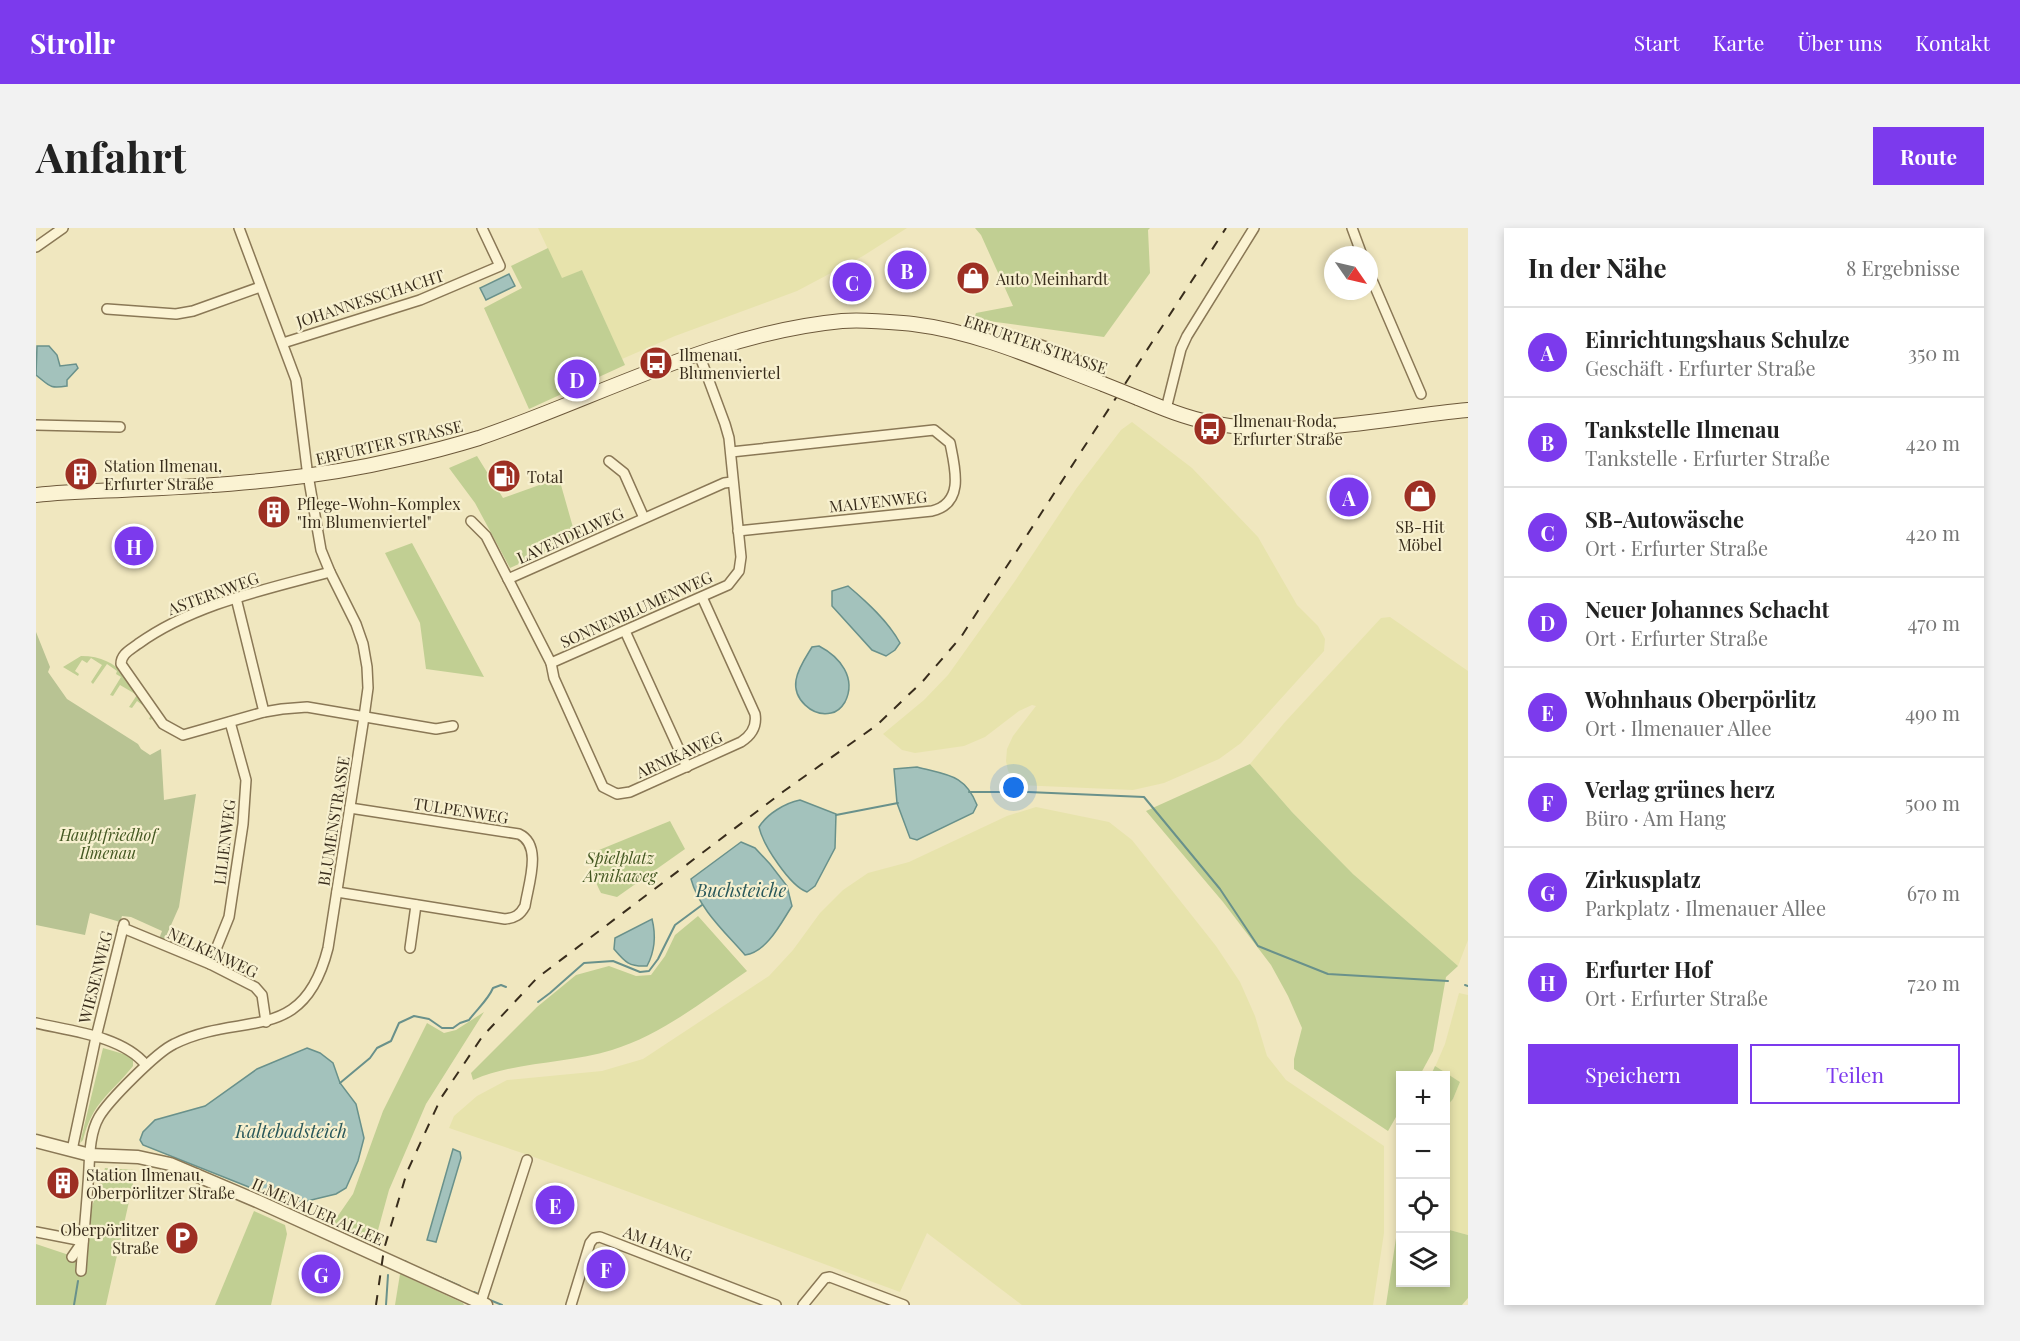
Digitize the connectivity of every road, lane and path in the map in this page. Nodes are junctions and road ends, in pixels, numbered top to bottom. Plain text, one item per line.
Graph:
1 (63, 228) edge
2 (238, 228) edge
3 (482, 228) edge
4 (1254, 228) edge
5 (1352, 228) edge
6 (1359, 246) edge
7 (36, 247) edge
8 (260, 287) junction
9 (1378, 294) edge
10 (107, 309) dead end
11 (283, 343) junction
12 (699, 354) junction
13 (1420, 394) dead end
14 (1166, 410) junction
15 (1468, 410) edge
16 (36, 425) edge
17 (120, 427) dead end
18 (731, 452) junction
19 (609, 461) dead end
20 (308, 476) junction
21 (732, 482) junction
22 (36, 495) edge
23 (644, 518) junction
24 (471, 521) dead end
25 (738, 531) junction
26 (330, 572) junction
27 (508, 579) junction
28 (702, 597) junction
29 (236, 598) junction
30 (625, 631) junction
31 (551, 663) junction
32 (264, 712) junction
33 (364, 717) junction
34 (230, 722) junction
35 (453, 726) dead end
36 (687, 767) junction
37 (350, 808) junction
38 (337, 892) junction
39 (416, 905) junction
40 (123, 926) joint
41 (410, 948) dead end
42 (210, 964) junction
43 (266, 1022) junction
44 (36, 1023) edge
45 (96, 1038) junction
46 (146, 1065) junction
47 (36, 1141) edge
48 (72, 1150) junction
49 (90, 1155) junction
50 (527, 1160) dead end
51 (36, 1233) edge
52 (83, 1241) junction
53 (72, 1257) dead end
54 (81, 1271) dead end
55 (482, 1304) edge
56 (571, 1305) edge
57 (776, 1305) edge
58 (803, 1305) edge
59 (902, 1305) edge

1 - 7 street
2 - 8 street, BLUMENSTRASSE
3 - 11 street, JOHANNESSCHACHT
4 - 14 street
5 - 6 street
8 - 10 street
8 - 11 street, BLUMENSTRASSE
9 - 13 street
11 - 20 street, BLUMENSTRASSE
12 - 14 main road, ERFURTER STRASSE, bridge
12 - 18 street, SONNENBLUMENWEG
12 - 20 main road, ERFURTER STRASSE
14 - 15 main road, ERFURTER STRASSE
16 - 17 street
18 - 21 street, SONNENBLUMENWEG
18 - 25 street, MALVENWEG
19 - 23 street, LAVENDELWEG
20 - 22 main road, ERFURTER STRASSE
20 - 26 street, BLUMENSTRASSE
21 - 23 street, LAVENDELWEG
21 - 25 street, SONNENBLUMENWEG
23 - 27 street, LAVENDELWEG
24 - 27 street, SONNENBLUMENWEG
25 - 28 street, SONNENBLUMENWEG
26 - 29 street, ASTERNWEG
26 - 33 street, BLUMENSTRASSE
27 - 31 street, SONNENBLUMENWEG
28 - 30 street, SONNENBLUMENWEG
28 - 36 street, ARNIKAWEG
29 - 32 street
29 - 34 street, ASTERNWEG
30 - 31 street, SONNENBLUMENWEG
30 - 36 street
31 - 36 street, ARNIKAWEG
32 - 33 street
32 - 34 street
33 - 35 street
33 - 37 street, BLUMENSTRASSE
34 - 42 street, LILIENWEG
37 - 38 street, BLUMENSTRASSE
37 - 39 street, TULPENWEG
38 - 39 street, TULPENWEG
38 - 43 street, BLUMENSTRASSE
39 - 41 street
40 - 42 street, NELKENWEG
40 - 45 street, WIESENWEG
42 - 43 street, NELKENWEG
43 - 46 street, BLUMENSTRASSE
44 - 45 street, WIESENWEG
45 - 46 street
45 - 48 street, WIESENWEG
46 - 49 street, BLUMENSTRASSE
47 - 48 street
48 - 49 street
49 - 52 street, BLUMENSTRASSE
49 - 55 street, ILMENAUER ALLEE
50 - 55 street, ILMENAUER ALLEE
51 - 52 street
52 - 53 street
52 - 54 street, BLUMENSTRASSE
56 - 57 street, AM HANG
58 - 59 street

